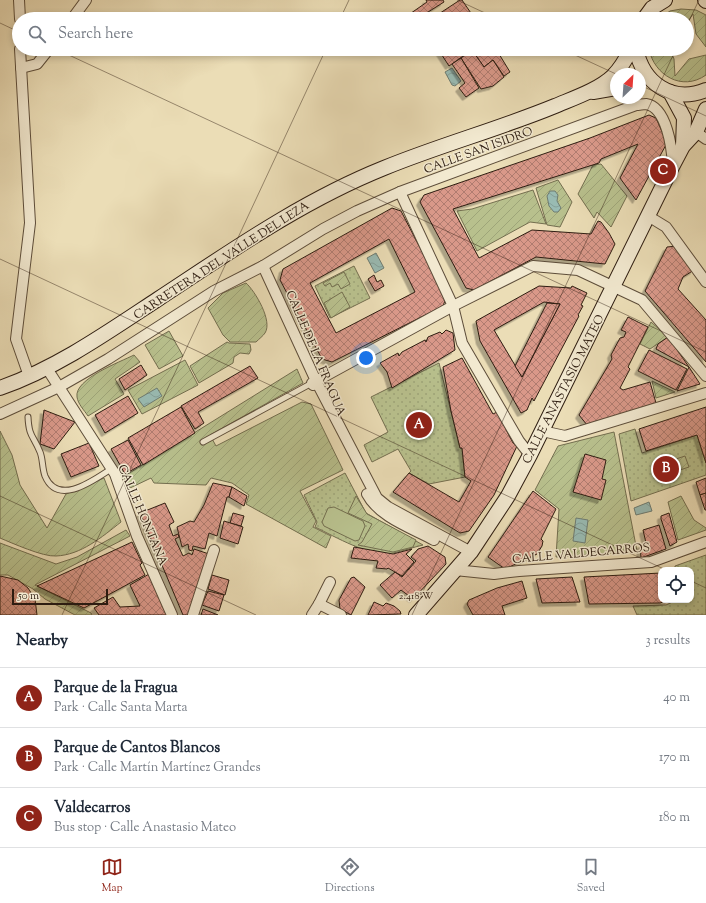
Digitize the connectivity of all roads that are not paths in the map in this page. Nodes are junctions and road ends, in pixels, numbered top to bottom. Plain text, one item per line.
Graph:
1 (20, 0) edge
2 (86, 0) edge
3 (665, 0) edge
4 (20, 12) edge
5 (77, 12) edge
6 (649, 12) edge
7 (20, 56) edge
8 (43, 56) edge
9 (628, 56) edge
10 (638, 56) edge
11 (21, 68) junction
12 (655, 84) junction
13 (646, 85) edge
14 (610, 89) edge
15 (706, 90) edge
16 (670, 92) junction
17 (583, 94) junction
18 (706, 109) edge
19 (684, 118) junction
20 (701, 136) edge
21 (683, 146) junction
22 (673, 165) junction
23 (400, 192) junction
24 (648, 216) junction
25 (263, 266) junction
26 (706, 282) edge
27 (613, 288) junction
28 (453, 306) junction
29 (46, 367) junction
30 (29, 376) junction
31 (706, 376) edge
32 (314, 382) junction
33 (59, 387) junction
34 (0, 388) edge
35 (706, 393) edge
36 (0, 414) edge
37 (28, 417) dead end
38 (542, 431) junction
39 (203, 442) dead end
40 (530, 455) junction
41 (111, 469) junction
42 (706, 542) edge
43 (214, 550) dead end
44 (469, 555) junction
45 (455, 570) junction
46 (330, 582) dead end
47 (320, 604) junction
48 (172, 615) edge
49 (193, 615) edge
50 (312, 615) edge
51 (341, 615) edge
52 (416, 615) edge

1 - 4 street
2 - 5 street
3 - 6 main road
7 - 11 street
8 - 11 street
9 - 17 main road
10 - 12 main road
11 - 30 street
12 - 13 main road
12 - 16 main road
14 - 17 main road
15 - 16 main road
16 - 19 main road
17 - 29 main road, CARRETERA DEL VALLE DEL LEZA
18 - 20 main road
19 - 20 main road
19 - 21 main road
20 - 21 main road
21 - 22 main road, CALLE ANASTASIO MATEO
22 - 23 street, CALLE SAN ISIDRO
22 - 24 main road, CALLE ANASTASIO MATEO
23 - 25 street, CALLE SAN ISIDRO
23 - 28 street
24 - 26 street
24 - 27 main road, CALLE ANASTASIO MATEO
25 - 32 street, CALLE DE LA FRAGUA
25 - 33 street, CALLE SAN ISIDRO
27 - 28 street
27 - 31 street
27 - 38 main road, CALLE ANASTASIO MATEO
28 - 32 street
28 - 40 street
29 - 30 main road, CARRETERA DEL VALLE DEL LEZA
29 - 33 street, CALLE HONTANA
30 - 34 main road, CARRETERA DEL VALLE DEL LEZA
32 - 39 lane
32 - 44 street, CALLE DE LA FRAGUA
33 - 36 street, CALLE SAN ISIDRO
33 - 41 street, CALLE HONTANA
35 - 38 street
37 - 41 lane
38 - 40 main road, CALLE ANASTASIO MATEO
40 - 44 main road, CALLE ANASTASIO MATEO
41 - 48 street, CALLE HONTANA
42 - 45 street, CALLE VALDECARROS
43 - 49 street
44 - 45 main road, CALLE ANASTASIO MATEO
45 - 52 main road, CALLE ANASTASIO MATEO
46 - 47 street
47 - 50 street
47 - 51 street

